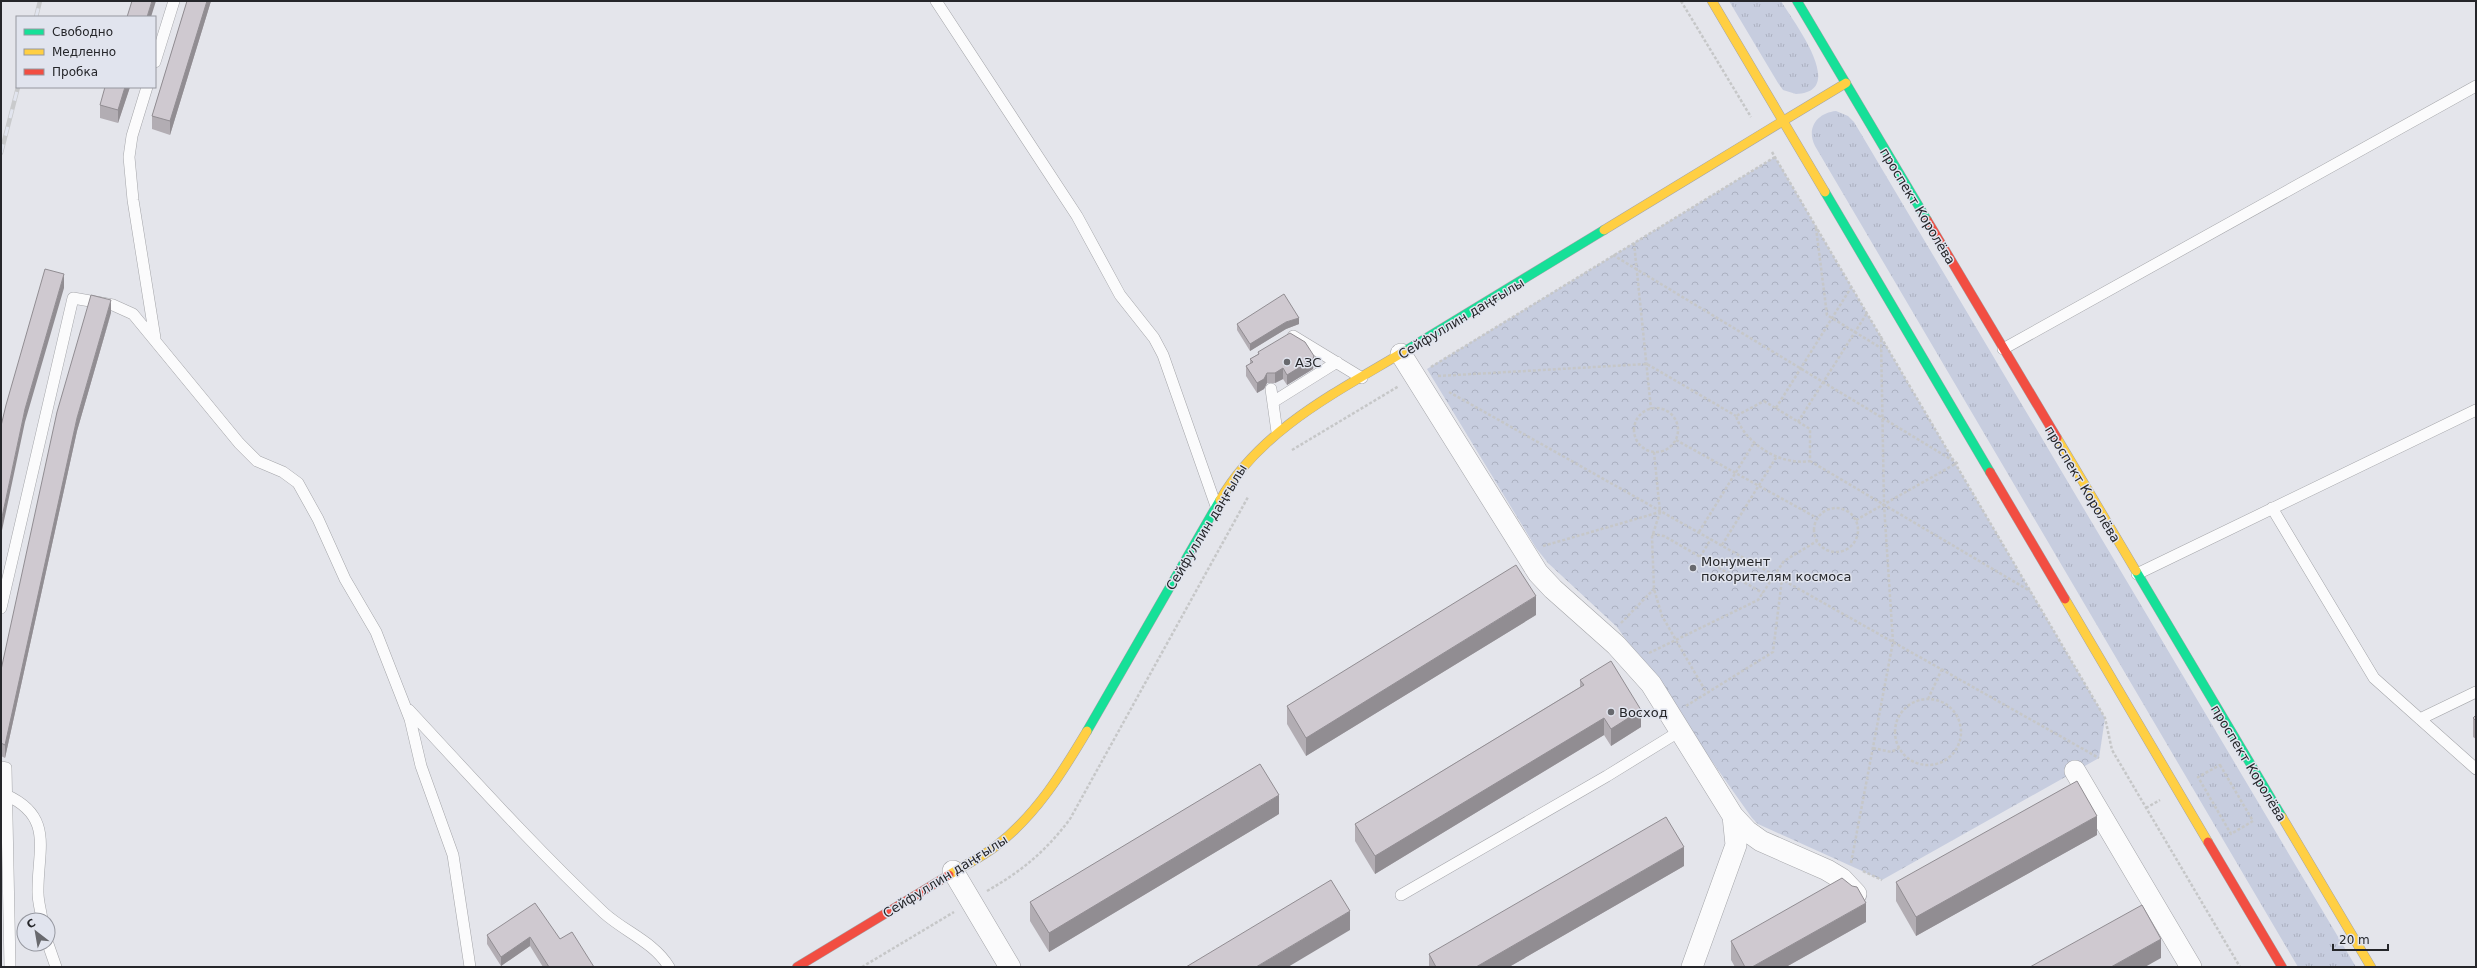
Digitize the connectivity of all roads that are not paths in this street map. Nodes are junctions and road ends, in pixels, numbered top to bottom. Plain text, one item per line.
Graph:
1 (174, 1) edge
2 (936, 1) edge
3 (1712, 1) edge
4 (1798, 1) edge
5 (156, 59) edge
6 (1846, 83) junction
7 (2476, 86) edge
8 (147, 88) edge
9 (1783, 121) junction
10 (1283, 337) edge
11 (155, 339) junction
12 (2003, 349) junction
13 (1401, 354) junction
14 (1337, 362) junction
15 (1362, 378) junction
16 (1271, 389) dead end
17 (1273, 402) junction
18 (2476, 410) edge
19 (1277, 432) junction
20 (1216, 506) junction
21 (2272, 508) junction
22 (2136, 574) junction
23 (1, 608) edge
24 (2476, 692) edge
25 (405, 706) junction
26 (2420, 719) junction
27 (1683, 722) junction
28 (1, 767) edge
29 (2476, 770) edge
30 (2075, 771) dead end
31 (6, 795) junction
32 (1733, 816) junction
33 (953, 872) junction
34 (1856, 894) edge
35 (1401, 895) dead end
36 (41, 912) edge
37 (51, 952) edge
38 (10, 967) edge
39 (56, 967) edge
40 (470, 967) edge
41 (669, 967) edge
42 (797, 967) edge
43 (1010, 967) edge
44 (1692, 967) edge
45 (2192, 967) edge
46 (2282, 967) edge
47 (2371, 967) edge

1 - 5 lane
2 - 20 lane
3 - 9 main road
4 - 6 main road, проспект Королёва
6 - 9 main road, Сейфуллин даңғылы
6 - 12 main road, проспект Королёва
7 - 12 lane
8 - 11 lane
9 - 13 main road, Сейфуллин даңғылы
9 - 46 main road
10 - 14 lane
11 - 23 lane
11 - 25 lane
12 - 22 main road, проспект Королёва
13 - 15 main road, Сейфуллин даңғылы
13 - 27 street
14 - 15 lane
14 - 17 lane
15 - 19 main road, Сейфуллин даңғылы
16 - 17 lane
17 - 19 lane
18 - 21 lane
19 - 20 main road, Сейфуллин даңғылы
20 - 33 main road, Сейфуллин даңғылы
21 - 22 lane
21 - 26 lane
22 - 47 main road, проспект Королёва
24 - 26 lane
25 - 40 lane
25 - 41 lane
26 - 29 lane
27 - 32 street
27 - 35 lane
28 - 31 lane
30 - 45 street
31 - 36 lane
31 - 38 lane
32 - 34 street
32 - 44 street
33 - 42 main road, Сейфуллин даңғылы
33 - 43 street
37 - 39 lane

